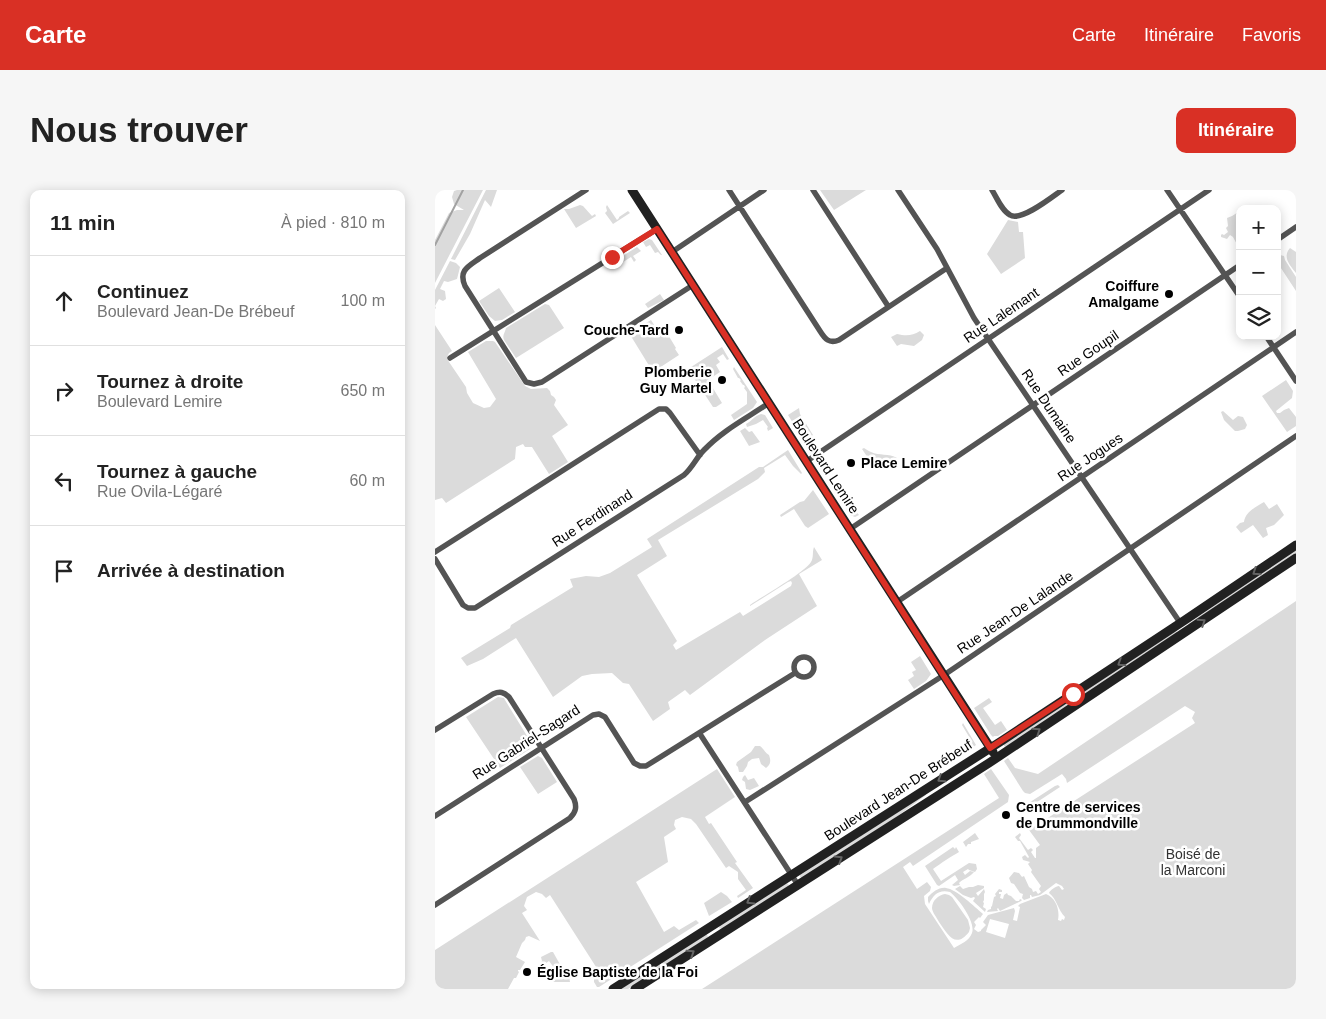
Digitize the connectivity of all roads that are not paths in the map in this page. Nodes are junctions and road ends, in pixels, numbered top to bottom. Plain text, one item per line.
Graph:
1 (586, 190) edge
2 (632, 190) edge
3 (729, 190) edge
4 (764, 190) edge
5 (813, 190) edge
6 (898, 190) edge
7 (992, 190) edge
8 (1062, 190) edge
9 (1167, 190) edge
10 (1209, 190) edge
11 (739, 206) junction
12 (1181, 209) junction
13 (1296, 227) edge
14 (657, 229) junction
15 (1281, 237) edge
16 (672, 252) junction
17 (947, 268) junction
18 (1236, 268) edge
19 (1225, 276) junction
20 (693, 285) junction
21 (1239, 295) edge
22 (888, 306) junction
23 (494, 331) junction
24 (1296, 332) edge
25 (988, 339) junction
26 (1269, 340) edge
27 (1273, 347) junction
28 (450, 358) dead end
29 (1296, 381) edge
30 (769, 403) junction
31 (1033, 405) junction
32 (1296, 436) edge
33 (700, 455) junction
34 (807, 461) junction
35 (1082, 477) junction
36 (850, 529) junction
37 (1296, 545) edge
38 (1130, 549) junction
39 (435, 552) edge
40 (1296, 558) edge
41 (435, 559) edge
42 (897, 602) junction
43 (1181, 623) junction
44 (1186, 632) junction
45 (795, 672) dead end
46 (944, 675) junction
47 (435, 730) edge
48 (700, 734) junction
49 (541, 747) junction
50 (990, 748) junction
51 (997, 758) junction
52 (745, 802) junction
53 (435, 816) edge
54 (791, 875) junction
55 (798, 885) junction
56 (435, 904) edge
57 (613, 989) edge
58 (635, 989) edge

1 - 23 street
2 - 14 main road, Boulevard Lemire
3 - 11 street
4 - 11 street
5 - 22 street
6 - 17 street, Rue Dumaine
7 - 8 street
9 - 12 street
10 - 12 street, Rue Lalemant
11 - 16 street
11 - 22 street
12 - 19 street
12 - 25 street, Rue Lalemant
13 - 15 street
14 - 16 main road, Boulevard Lemire
14 - 23 street
16 - 20 main road, Boulevard Lemire
17 - 22 street
17 - 25 street, Rue Dumaine
18 - 19 street, Rue Goupil
19 - 21 street
19 - 31 street, Rue Goupil
20 - 23 street
20 - 30 main road, Boulevard Lemire
23 - 28 street
24 - 27 street, Rue Jogues
25 - 31 street, Rue Dumaine
25 - 34 street, Rue Lalemant
26 - 27 street
27 - 29 street
27 - 35 street, Rue Jogues
30 - 33 street, Rue Ferdinand
30 - 34 main road, Boulevard Lemire
31 - 35 street, Rue Dumaine
31 - 36 street, Rue Goupil
32 - 38 street, Rue Jean-De Lalande
33 - 39 street
33 - 41 street, Rue Ferdinand
34 - 36 main road, Boulevard Lemire
35 - 38 street, Rue Dumaine
35 - 42 street, Rue Jogues
36 - 42 main road, Boulevard Lemire
37 -> 43 main road, Boulevard Jean-De Brébeuf
38 - 43 street, Rue Dumaine
38 - 46 street, Rue Jean-De Lalande
44 -> 40 main road, Boulevard Jean-De Brébeuf
42 - 46 main road, Boulevard Lemire
43 - 44 street, Rue Dumaine
43 -> 50 main road, Boulevard Jean-De Brébeuf
51 -> 44 main road, Boulevard Jean-De Brébeuf
45 - 48 street, Rue Gabriel-Sagard
46 - 50 main road, Boulevard Lemire
46 - 52 street, Rue Jean-De Lalande
47 - 49 street
48 - 49 street, Rue Gabriel-Sagard
48 - 52 street
49 - 53 street, Rue Gabriel-Sagard
49 - 56 street
50 - 51 main road, Boulevard Lemire
50 -> 54 main road, Boulevard Jean-De Brébeuf
55 -> 51 main road, Boulevard Jean-De Brébeuf
52 - 54 street
54 - 55 street
54 -> 57 main road, Boulevard Jean-De Brébeuf
58 -> 55 main road, Boulevard Jean-De Brébeuf

